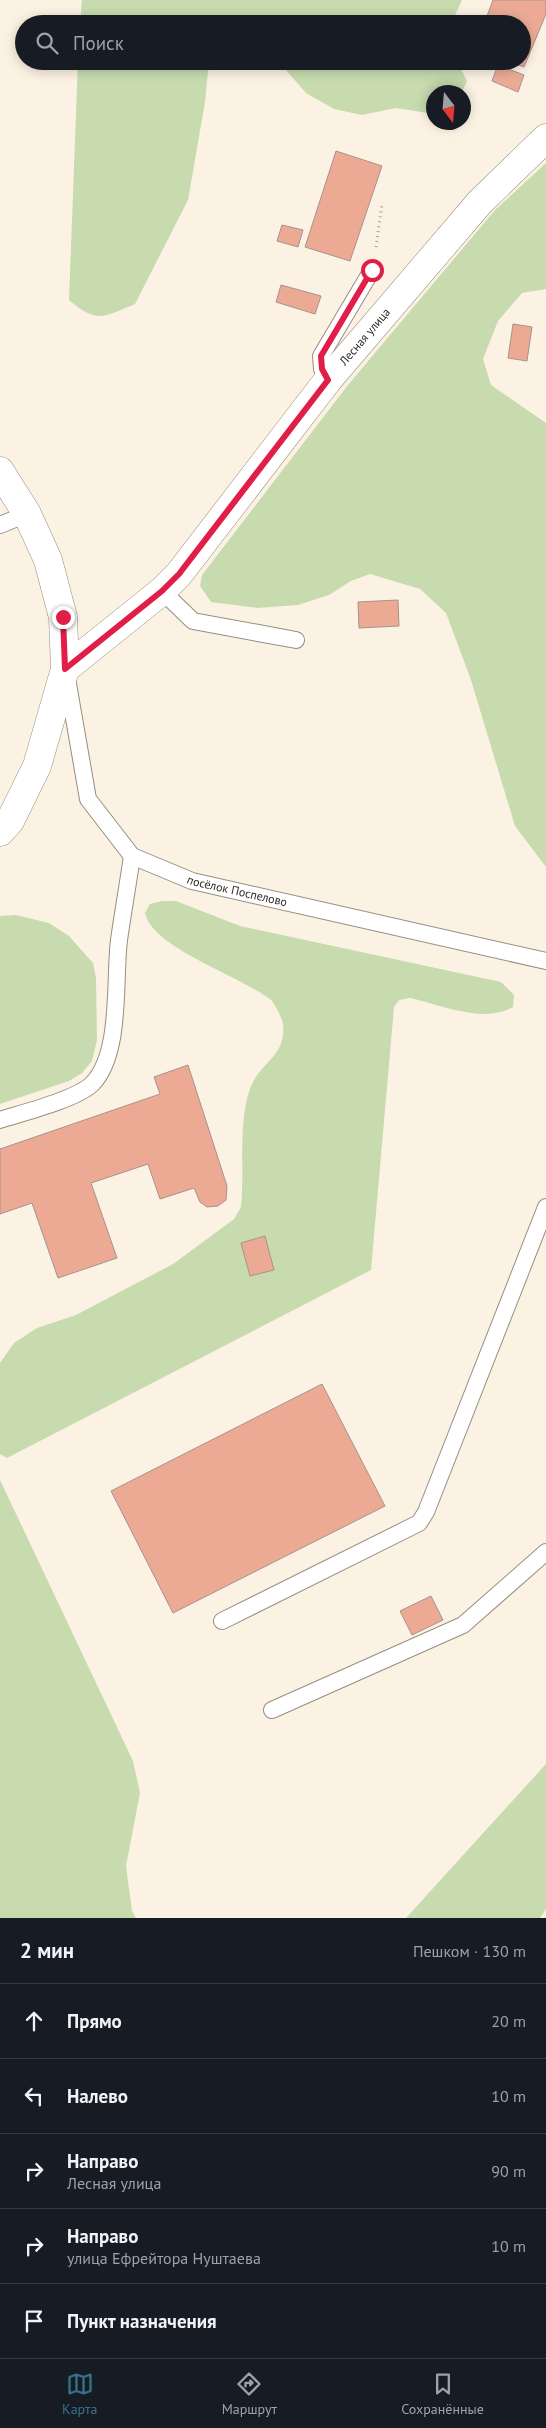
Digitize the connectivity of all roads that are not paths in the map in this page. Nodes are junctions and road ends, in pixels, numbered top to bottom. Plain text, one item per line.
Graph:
1 (546, 138) edge
2 (372, 270) road end
3 (328, 380) junction
4 (0, 471) edge
5 (27, 514) junction
6 (0, 525) edge
7 (162, 591) junction
8 (296, 640) dead end
9 (65, 669) junction
10 (0, 832) edge
11 (132, 856) junction
12 (546, 961) edge
13 (0, 1120) edge
14 (546, 1206) edge
15 (546, 1552) edge
16 (222, 1621) dead end
17 (272, 1710) dead end

1 - 3 street, Лесная улица
2 - 3 lane
3 - 7 street, Лесная улица
4 - 5 street
5 - 6 lane
5 - 9 street
7 - 8 lane
7 - 9 street, Лесная улица
9 - 10 street
9 - 11 lane, посёлок Поспелово
11 - 12 lane, посёлок Поспелово
11 - 13 lane
14 - 16 lane
15 - 17 lane

